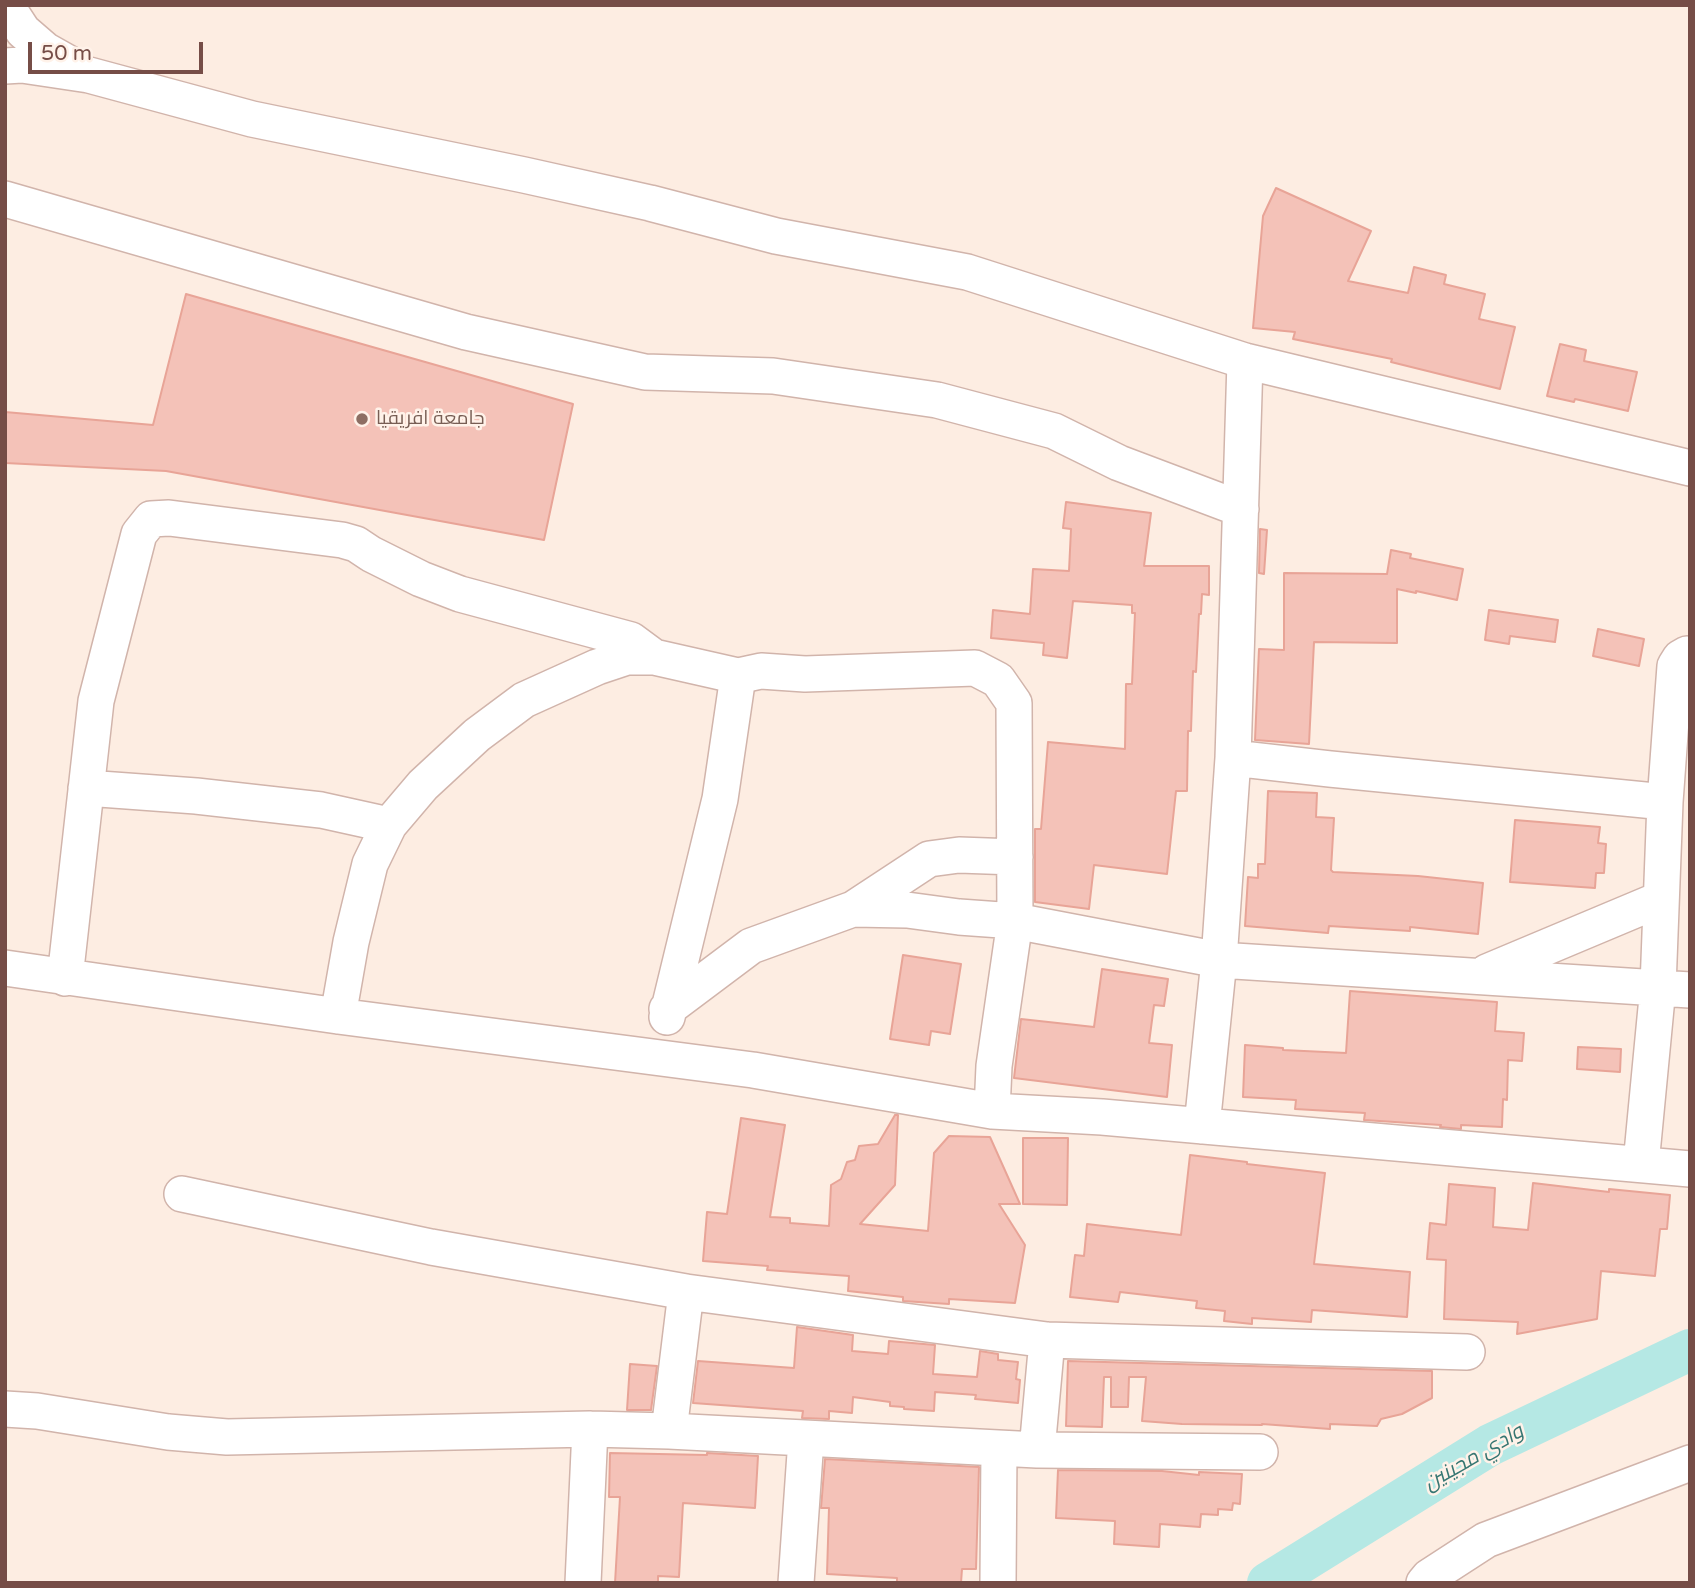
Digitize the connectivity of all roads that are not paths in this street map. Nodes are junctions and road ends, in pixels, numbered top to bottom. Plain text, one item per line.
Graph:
1 (6, 5) edge
2 (5, 66) edge
3 (89, 75) junction
4 (5, 199) edge
5 (1245, 361) junction
6 (1690, 468) edge
7 (1241, 509) junction
8 (1690, 655) edge
9 (654, 657) junction
10 (738, 676) junction
11 (1233, 758) junction
12 (86, 788) junction
13 (1665, 802) junction
14 (389, 825) junction
15 (1015, 857) junction
16 (1661, 899) junction
17 (853, 909) junction
18 (1015, 920) junction
19 (1219, 960) junction
20 (5, 968) edge
21 (1479, 976) junction
22 (65, 978) junction
23 (1674, 988) edge
24 (667, 1009) junction
25 (338, 1016) junction
26 (663, 1058) junction
27 (992, 1111) junction
28 (1202, 1126) junction
29 (1641, 1164) junction
30 (1690, 1169) edge
31 (182, 1194) dead end
32 (686, 1292) junction
33 (1047, 1340) junction
34 (1467, 1352) dead end
35 (5, 1409) edge
36 (590, 1429) junction
37 (669, 1431) junction
38 (806, 1439) junction
39 (999, 1448) junction
40 (1037, 1450) junction
41 (1260, 1452) dead end
42 (1690, 1463) edge
43 (583, 1583) edge
44 (796, 1583) edge
45 (998, 1583) edge
46 (1424, 1583) edge

1 - 3 street
2 - 3 street
3 - 5 street
4 - 7 street
5 - 6 street
5 - 7 street
7 - 11 street
8 - 13 street
9 - 10 street
9 - 12 street
9 - 14 street
10 - 15 street
10 - 24 street
11 - 13 street
11 - 19 street
12 - 14 street
12 - 22 street
13 - 16 street
14 - 25 street
15 - 17 street
15 - 18 street
16 - 21 street
16 - 23 street
17 - 18 street
17 - 24 street
18 - 19 street
18 - 27 street
19 - 21 street
19 - 28 street
20 - 22 street
21 - 23 street
22 - 25 street
23 - 29 street
24 - 26 street
25 - 26 street
26 - 27 street
27 - 28 street
28 - 29 street
29 - 30 street
31 - 32 street
32 - 33 street
32 - 37 street
33 - 34 street
33 - 40 street
35 - 36 street
36 - 37 street
36 - 43 street
37 - 38 street
38 - 39 street
38 - 44 street
39 - 40 street
39 - 45 street
40 - 41 street
42 - 46 street

